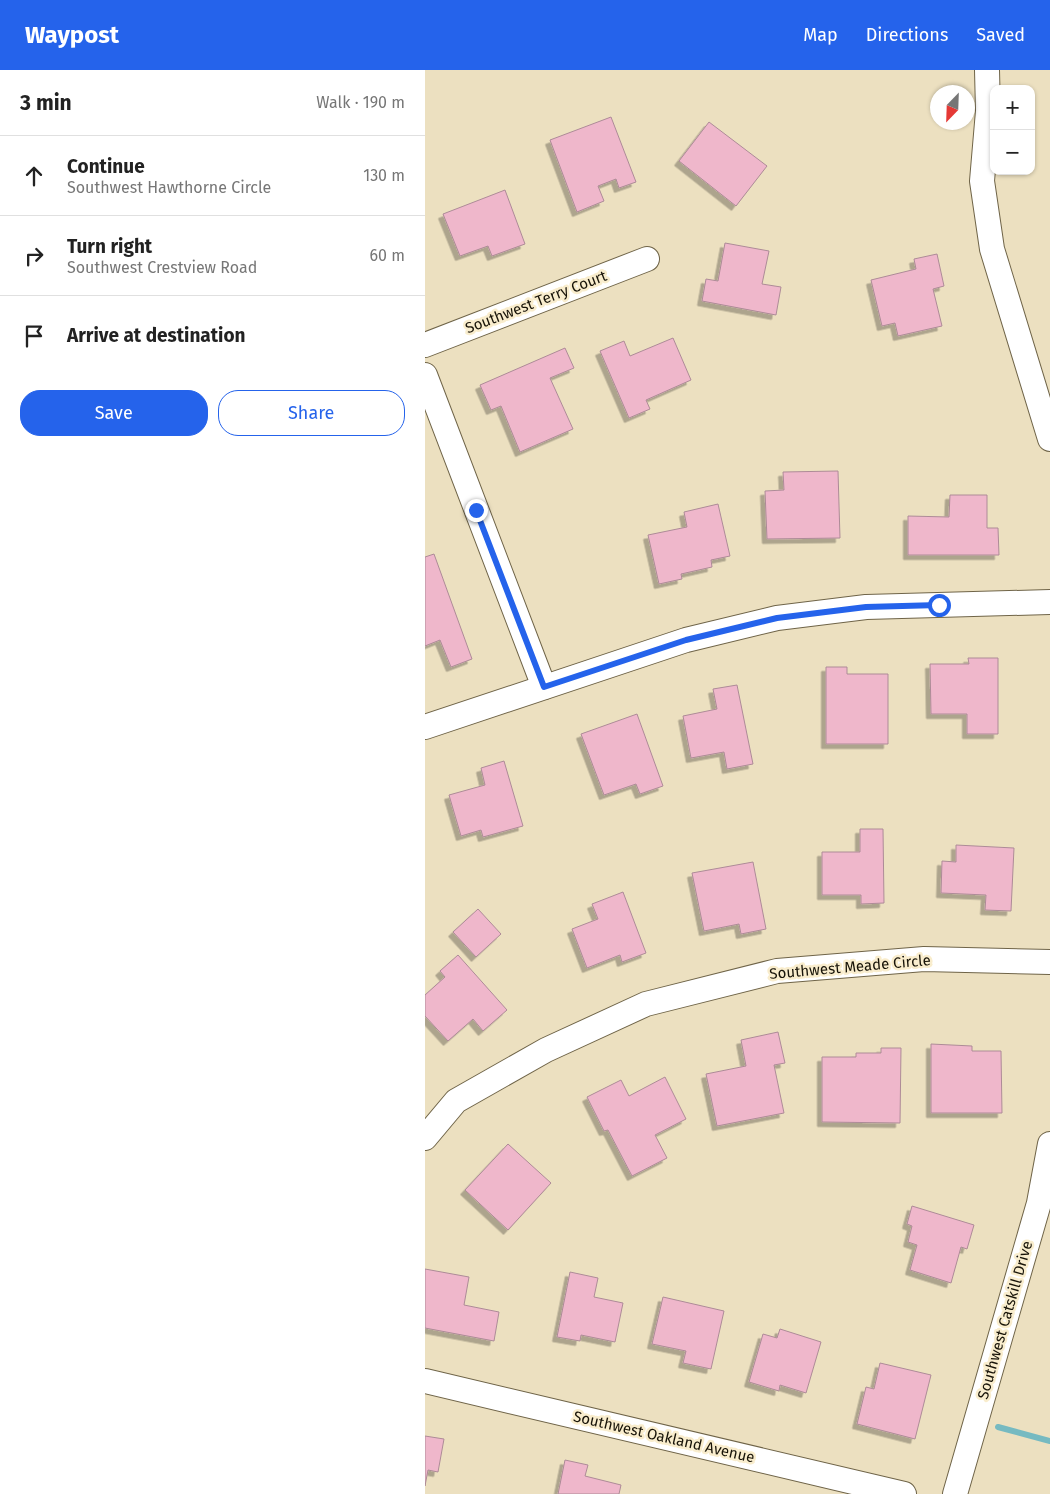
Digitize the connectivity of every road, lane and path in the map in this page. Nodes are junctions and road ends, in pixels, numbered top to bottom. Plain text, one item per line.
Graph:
1 (987, 70) edge
2 (647, 259) dead end
3 (425, 345) edge
4 (425, 376) edge
5 (1050, 439) edge
6 (1050, 602) edge
7 (544, 687) junction
8 (425, 727) edge
9 (1050, 962) edge
10 (425, 1138) edge
11 (1050, 1144) edge
12 (425, 1381) edge
13 (904, 1494) edge
14 (955, 1494) edge

1 - 5 street
2 - 3 street, Southwest Terry Court
4 - 7 street
6 - 7 street
7 - 8 street
9 - 10 street, Southwest Meade Circle
11 - 14 street, Southwest Catskill Drive
12 - 13 street, Southwest Oakland Avenue

